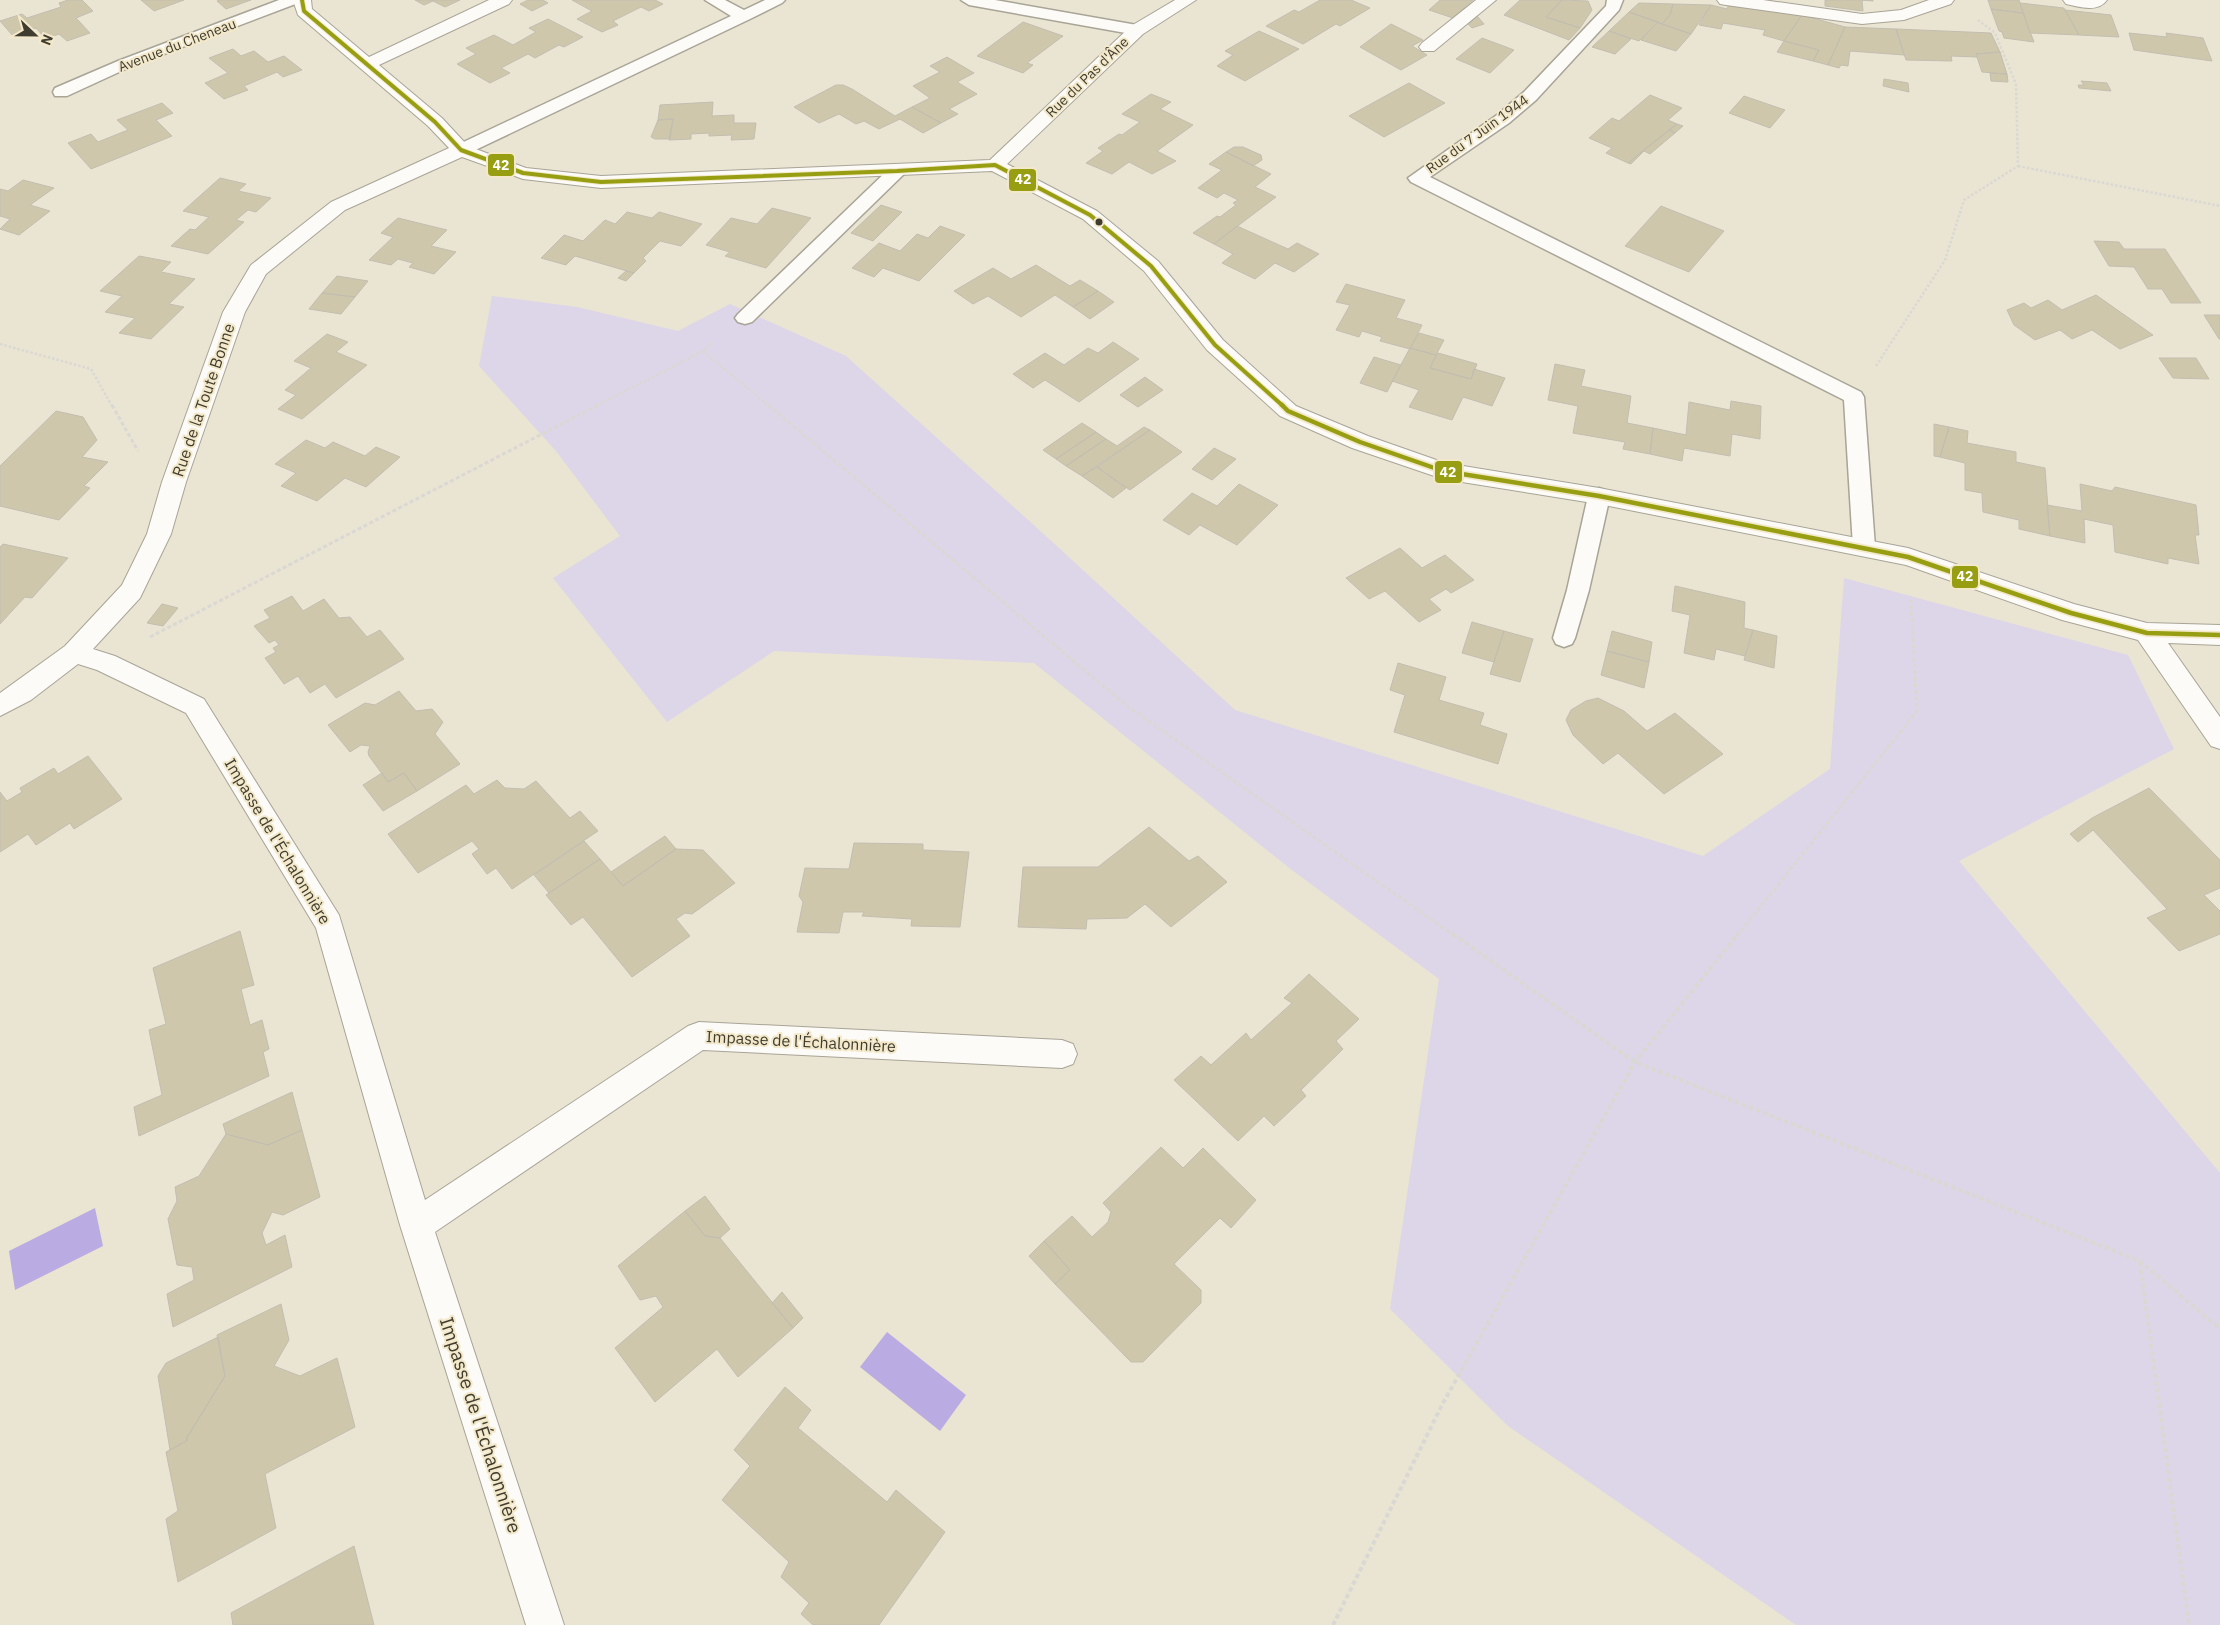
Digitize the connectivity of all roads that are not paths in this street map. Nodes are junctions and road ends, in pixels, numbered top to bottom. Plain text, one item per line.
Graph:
1 (293, 0) edge
2 (302, 0) edge
3 (503, 0) edge
4 (714, 0) edge
5 (777, 0) edge
6 (969, 0) edge
7 (1187, 0) edge
8 (1487, 0) edge
9 (1615, 0) edge
10 (1726, 0) edge
11 (1945, 0) edge
12 (2072, 0) edge
13 (2098, 0) edge
14 (1800, 4) edge
15 (744, 16) junction
16 (1137, 30) junction
17 (1428, 47) dead end
18 (368, 64) junction
19 (62, 92) dead end
20 (460, 150) junction
21 (995, 165) junction
22 (896, 172) junction
23 (745, 318) road end
24 (1599, 496) junction
25 (1864, 547) junction
26 (2147, 633) junction
27 (2220, 635) edge
28 (1564, 638) dead end
29 (74, 653) junction
30 (0, 706) edge
31 (2220, 738) edge
32 (1062, 1054) dead end
33 (416, 1225) junction
34 (545, 1625) edge

1 - 19 lane, Avenue du Cheneau
2 - 18 street
3 - 18 street
4 - 15 lane
5 - 15 lane
6 - 16 lane
7 - 16 street, Rue du Pas d'Âne
8 - 17 street
9 - 25 lane, Rue du 7 Juin 1944
10 - 14 street
11 - 14 street
12 - 13 street
15 - 20 lane
16 - 21 street, Rue du Pas d'Âne
18 - 20 street
20 - 22 street
20 - 29 street, Rue de la Toute Bonne
21 - 22 street
21 - 24 street
22 - 23 lane
24 - 25 street
24 - 28 lane
25 - 26 street
26 - 27 street
26 - 31 street
29 - 30 street, Rue de la Toute Bonne
29 - 33 street, Impasse de l'Échalonnière
32 - 33 street, Impasse de l'Échalonnière
33 - 34 street, Impasse de l'Échalonnière

